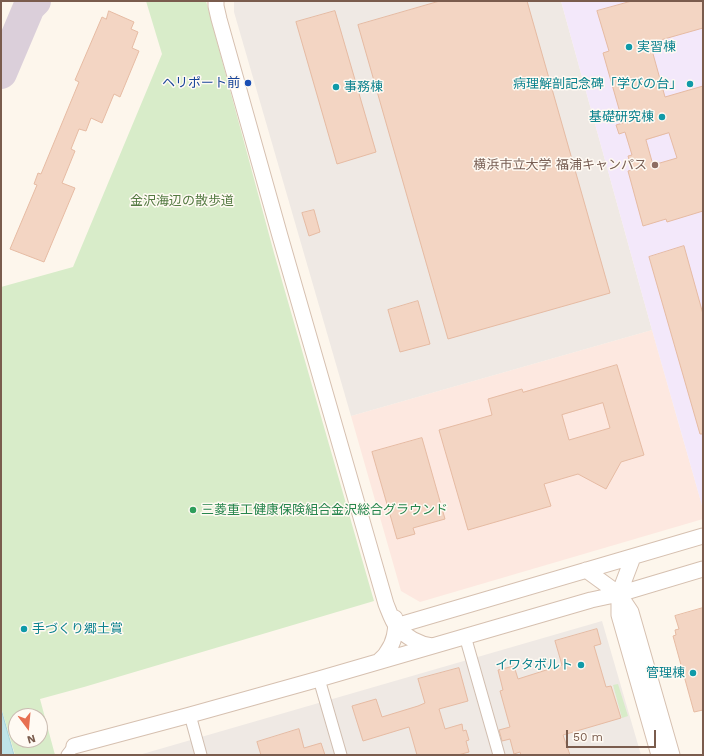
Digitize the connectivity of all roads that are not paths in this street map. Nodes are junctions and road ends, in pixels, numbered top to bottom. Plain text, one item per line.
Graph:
1 (216, 1) edge
2 (223, 1) edge
3 (703, 536) edge
4 (633, 556) junction
5 (703, 569) edge
6 (586, 570) junction
7 (619, 594) junction
8 (396, 626) junction
9 (465, 636) junction
10 (432, 646) junction
11 (378, 662) junction
12 (319, 679) junction
13 (190, 715) junction
14 (71, 750) edge
15 (201, 755) edge
16 (341, 755) edge
17 (499, 755) edge
18 (659, 755) edge
19 (672, 755) edge

1 - 8 street
2 - 8 street
3 - 4 street
4 - 6 street
4 - 7 street
5 - 7 street
6 - 7 street
6 - 8 street
7 - 9 street
7 - 18 street
7 - 19 street
8 - 10 street
8 - 11 street
9 - 10 street
9 - 17 street
10 - 11 street
11 - 12 street
12 - 13 street
12 - 16 street
13 - 14 street
13 - 15 street

